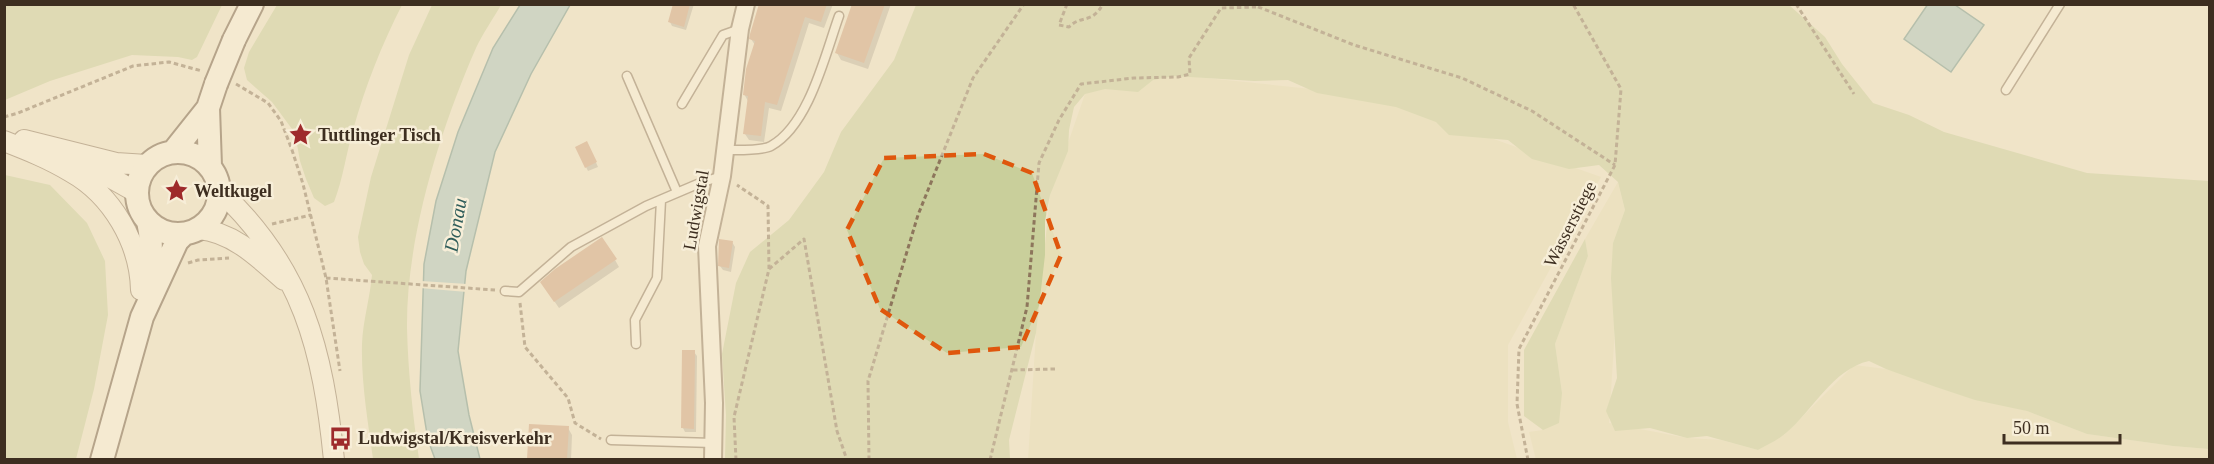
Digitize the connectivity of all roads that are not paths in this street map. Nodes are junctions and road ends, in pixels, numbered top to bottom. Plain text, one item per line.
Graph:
1 (252, 4) edge
2 (746, 4) edge
3 (2061, 4) edge
4 (839, 16) dead end
5 (740, 29) junction
6 (627, 76) dead end
7 (2006, 90) dead end
8 (682, 104) dead end
9 (208, 108) junction
10 (4, 139) edge
11 (726, 150) junction
12 (173, 152) junction
13 (147, 165) junction
14 (210, 166) junction
15 (723, 176) junction
16 (219, 190) junction
17 (136, 192) junction
18 (677, 192) junction
19 (661, 200) junction
20 (148, 221) junction
21 (191, 231) junction
22 (290, 286) junction
23 (505, 291) road end
24 (142, 317) junction
25 (636, 344) dead end
26 (611, 440) road end
27 (713, 451) edge
28 (102, 459) edge
29 (334, 459) edge

1 - 9 main road, bridge
2 - 5 street, Ludwigstal
3 - 7 lane
4 - 11 lane
5 - 8 lane
5 - 11 street, Ludwigstal
6 - 18 lane
9 - 12 main road
9 - 14 main road
10 - 13 street
10 - 17 street
10 - 24 street
11 - 15 street, Ludwigstal
12 - 13 main road
12 - 14 main road
13 - 17 main road
14 - 16 main road
15 - 18 lane
15 - 27 street, Ludwigstal
16 - 21 main road
16 - 22 street
17 - 20 main road
18 - 19 lane
19 - 23 lane
19 - 25 lane
20 - 21 main road
20 - 24 main road
21 - 22 street
21 - 24 main road
22 - 29 street
24 - 28 main road
26 - 27 lane

